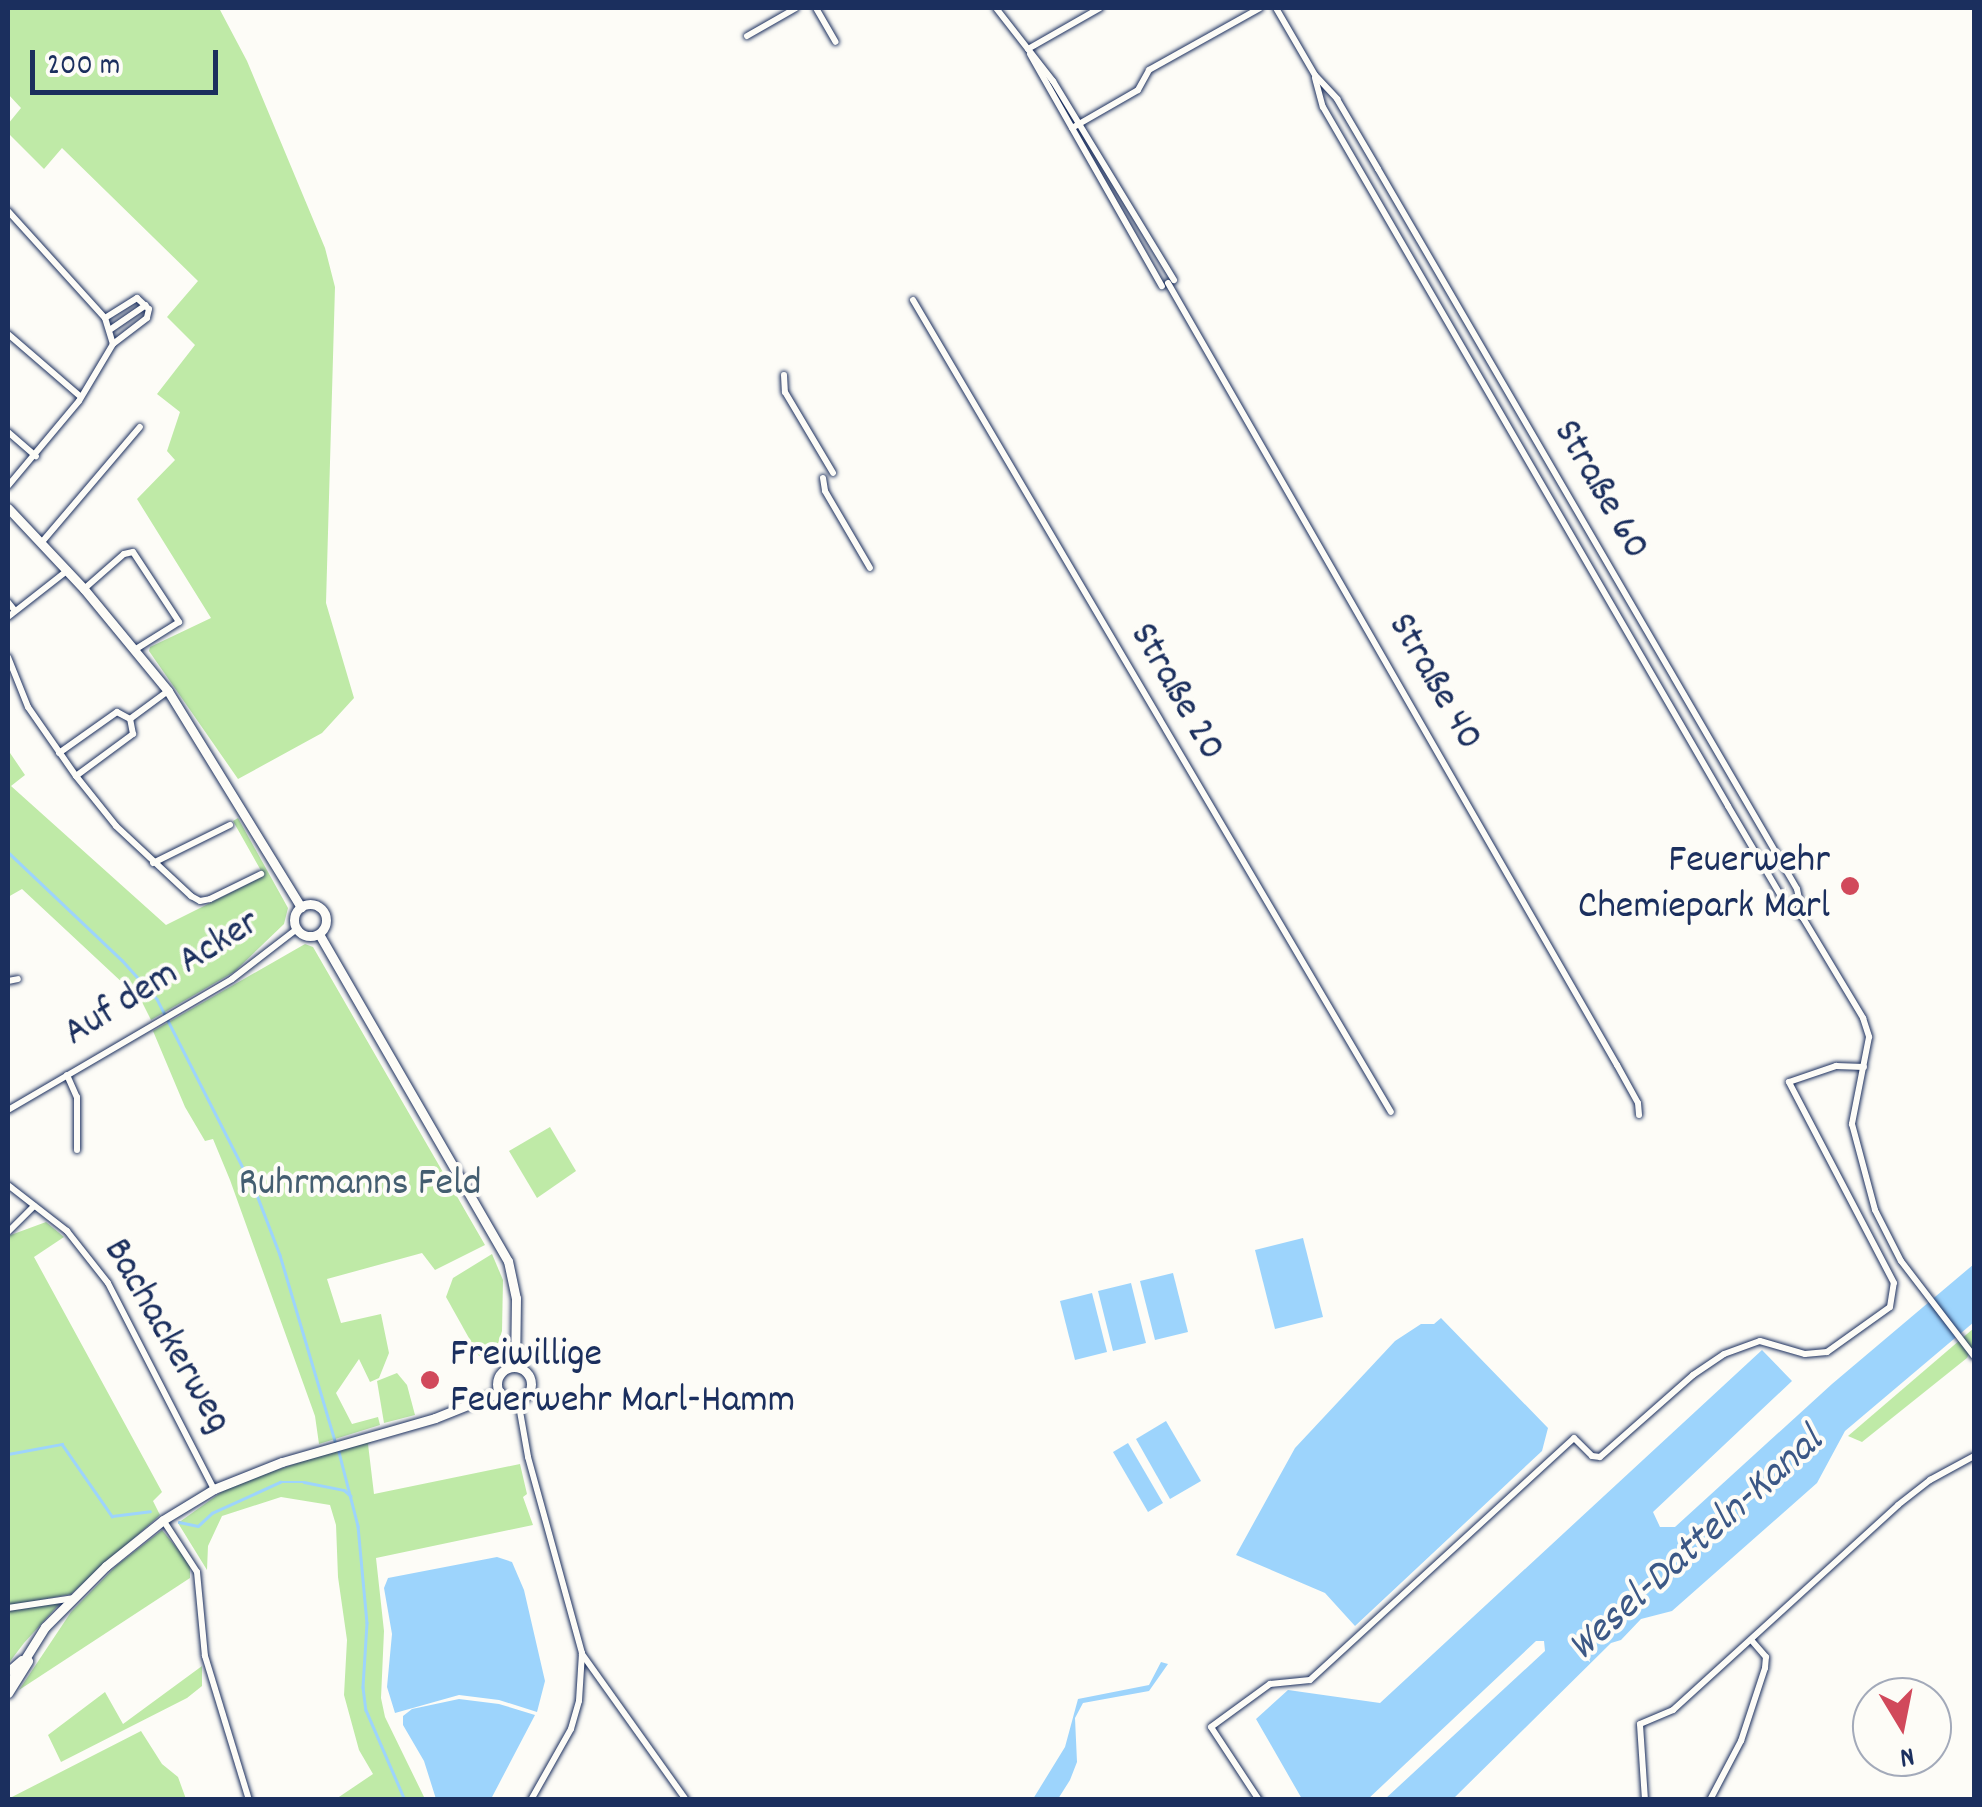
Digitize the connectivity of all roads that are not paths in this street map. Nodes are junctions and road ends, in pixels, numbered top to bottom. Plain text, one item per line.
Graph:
1 (796, 8) edge
2 (816, 8) edge
3 (996, 8) edge
4 (1100, 8) edge
5 (1260, 8) edge
6 (1276, 8) edge
7 (748, 36) dead end
8 (836, 42) dead end
9 (1028, 48) junction
10 (1314, 75) junction
11 (1050, 82) junction
12 (1080, 123) junction
13 (1072, 128) junction
14 (8, 211) edge
15 (1168, 283) junction
16 (913, 300) dead end
17 (146, 306) junction
18 (106, 318) junction
19 (111, 329) junction
20 (8, 334) edge
21 (113, 344) junction
22 (784, 375) dead end
23 (82, 397) junction
24 (140, 427) dead end
25 (8, 432) edge
26 (36, 456) junction
27 (833, 473) dead end
28 (822, 478) dead end
29 (8, 486) edge
30 (8, 508) edge
31 (42, 542) junction
32 (870, 568) dead end
33 (68, 570) junction
34 (84, 589) junction
35 (8, 602) edge
36 (16, 611) junction
37 (8, 617) edge
38 (136, 649) junction
39 (8, 657) edge
40 (168, 691) junction
41 (130, 719) junction
42 (59, 753) junction
43 (76, 776) junction
44 (230, 825) dead end
45 (154, 862) junction
46 (261, 874) dead end
47 (301, 907) junction
48 (1803, 918) junction
49 (297, 930) junction
50 (319, 934) junction
51 (18, 978) dead end
52 (8, 980) edge
53 (1864, 1067) junction
54 (68, 1075) junction
55 (8, 1110) edge
56 (1390, 1112) dead end
57 (1639, 1115) dead end
58 (77, 1150) dead end
59 (8, 1185) edge
60 (34, 1206) junction
61 (8, 1232) edge
62 (1974, 1356) edge
63 (516, 1368) junction
64 (500, 1392) junction
65 (518, 1400) junction
66 (1974, 1456) edge
67 (214, 1488) junction
68 (163, 1520) junction
69 (74, 1598) junction
70 (8, 1608) edge
71 (1751, 1640) junction
72 (582, 1653) junction
73 (22, 1660) junction
74 (8, 1672) edge
75 (8, 1690) edge
76 (250, 1800) edge
77 (530, 1800) edge
78 (686, 1800) edge
79 (1259, 1800) edge
80 (1645, 1800) edge
81 (1710, 1800) edge

1 - 7 street
2 - 8 street
3 - 9 street
4 - 9 street
5 - 12 street
6 - 10 street, Straße 60
9 - 11 street
10 - 48 street, Straße 60
10 - 48 street
11 - 12 street, Straße 40
11 - 13 street
12 - 13 street
12 - 15 street, Straße 40
13 - 15 street
14 - 18 street
15 - 57 street, Straße 40
16 - 56 street, Straße 20
17 - 18 street
17 - 19 street
17 - 21 street
18 - 19 street
19 - 21 street
20 - 23 street
21 - 23 street
22 - 27 street
23 - 26 street
24 - 31 street
25 - 26 street
26 - 29 street
28 - 32 street
30 - 31 main road
31 - 33 main road
33 - 34 main road
33 - 36 street
34 - 38 main road
34 - 38 street
35 - 36 street
36 - 37 street
38 - 40 main road
39 - 42 street
40 - 41 street
40 - 47 main road
41 - 42 street
41 - 43 street
42 - 43 street
43 - 45 street
44 - 45 street
45 - 46 street
47 - 49 main road
47 - 50 main road
48 - 53 street, Straße 60
49 - 50 main road
49 - 54 street, Auf dem Acker
50 - 63 main road
51 - 52 street
53 - 62 street
53 - 79 street
54 - 55 street, Auf dem Acker
54 - 58 street
59 - 60 street, Bachackerweg
60 - 61 street
60 - 67 street, Bachackerweg
63 - 64 main road
63 - 65 main road
64 - 65 main road
64 - 67 main road
65 - 72 street
66 - 71 street
67 - 68 main road
68 - 69 main road
68 - 76 street
69 - 70 street
69 - 73 main road
69 - 75 main road
71 - 80 street
71 - 81 street
72 - 77 street
72 - 78 street
73 - 74 street
73 - 75 main road

